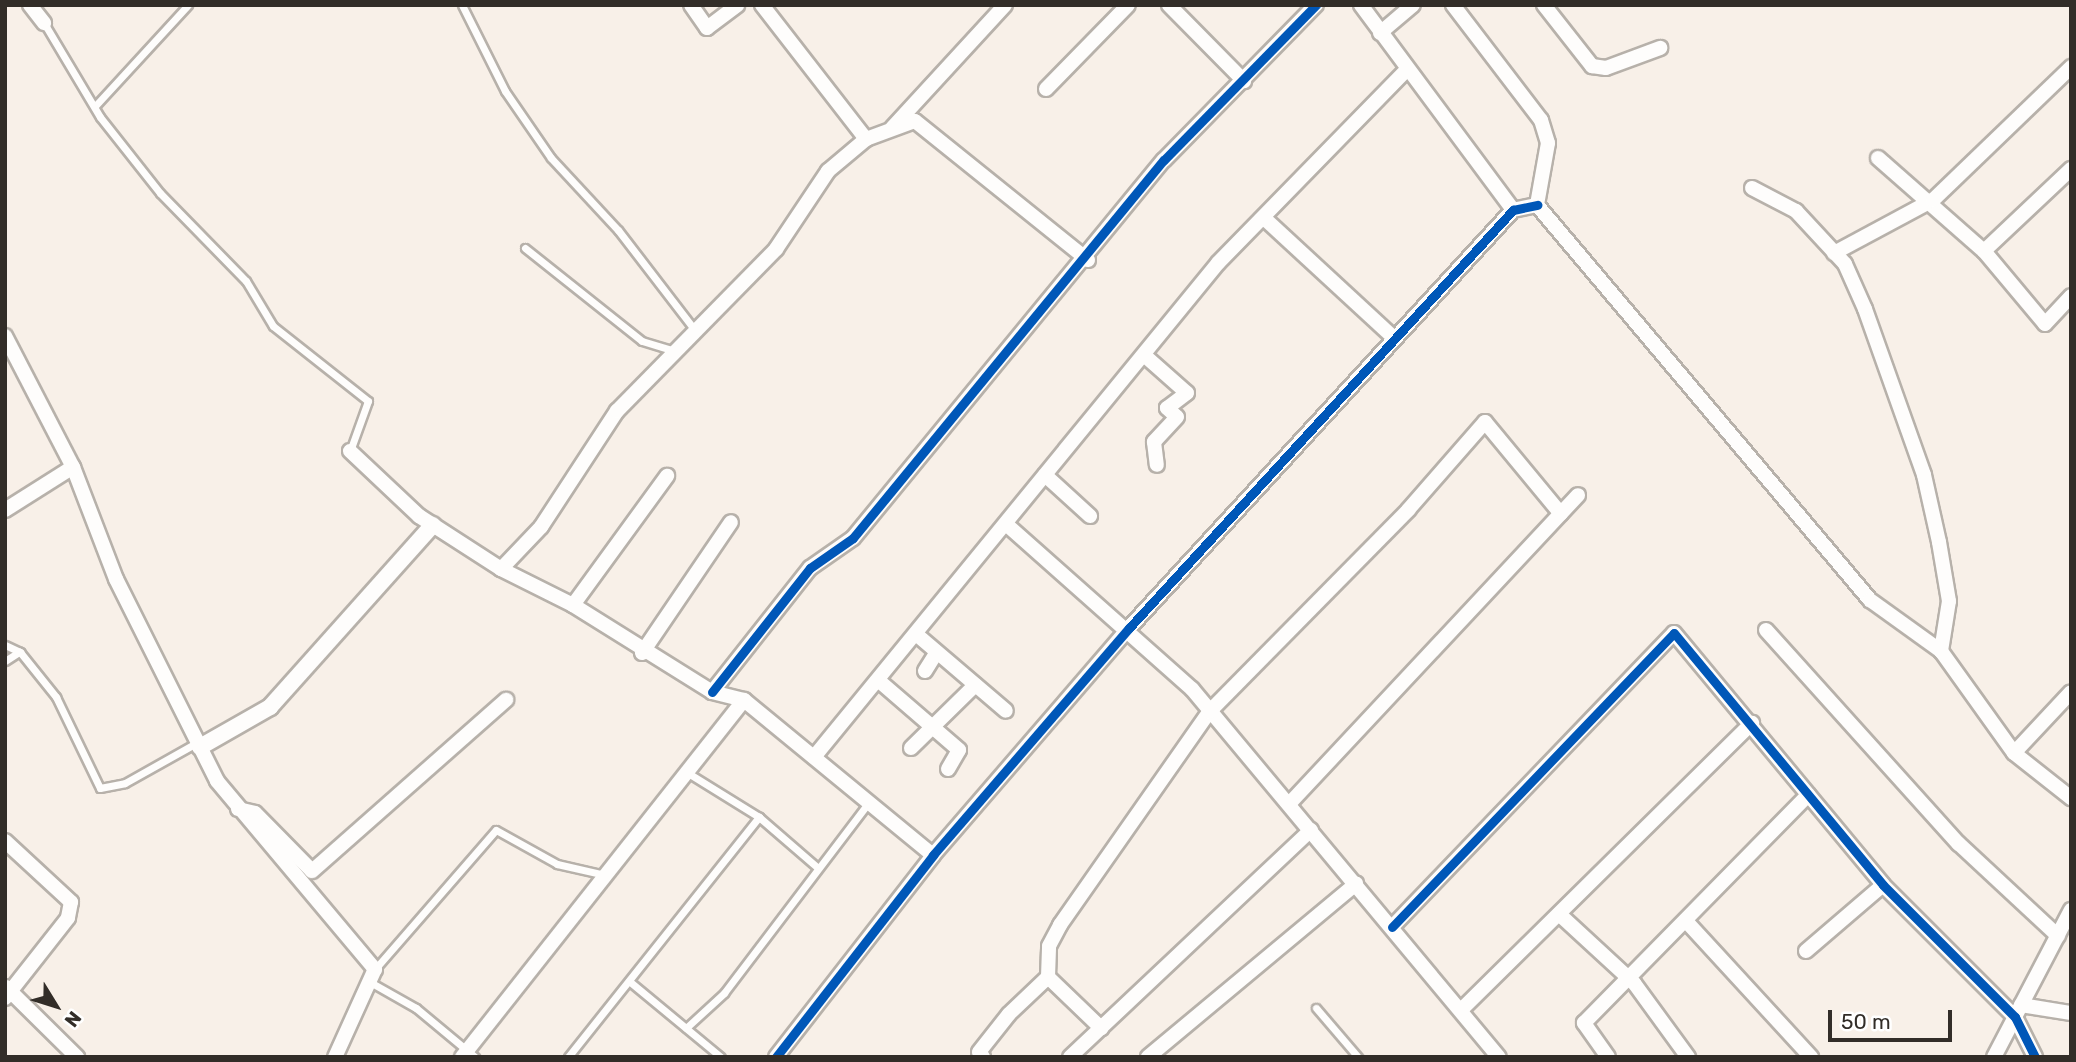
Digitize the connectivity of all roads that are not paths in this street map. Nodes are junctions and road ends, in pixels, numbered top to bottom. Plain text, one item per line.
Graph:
1 (30, 5) edge
2 (188, 5) edge
3 (462, 5) edge
4 (691, 5) edge
5 (737, 5) edge
6 (762, 5) edge
7 (1005, 5) edge
8 (1128, 5) edge
9 (1169, 5) edge
10 (1316, 5) edge
11 (1361, 5) edge
12 (1413, 5) edge
13 (1453, 5) edge
14 (1544, 5) edge
15 (44, 23) joint
16 (1380, 33) junction
17 (1660, 47) dead end
18 (2071, 67) edge
19 (1407, 69) junction
20 (1244, 81) junction
21 (1046, 89) dead end
22 (96, 105) junction
23 (890, 130) junction
24 (866, 139) junction
25 (1878, 158) dead end
26 (2071, 169) edge
27 (1752, 187) dead end
28 (1933, 200) junction
29 (1537, 205) junction
30 (1513, 210) junction
31 (1264, 218) junction
32 (525, 248) dead end
33 (1984, 251) junction
34 (1834, 253) junction
35 (1088, 260) junction
36 (2071, 296) edge
37 (694, 329) junction
38 (5, 336) edge
39 (1393, 337) junction
40 (675, 352) junction
41 (1144, 355) junction
42 (350, 451) joint
43 (1157, 465) dead end
44 (73, 467) junction
45 (1045, 475) junction
46 (667, 476) dead end
47 (1578, 495) dead end
48 (5, 510) edge
49 (1561, 513) junction
50 (1090, 516) dead end
51 (731, 522) dead end
52 (1006, 524) junction
53 (433, 525) junction
54 (501, 569) junction
55 (573, 605) junction
56 (1129, 628) junction
57 (1766, 630) dead end
58 (915, 634) junction
59 (5, 645) edge
60 (1941, 651) junction
61 (20, 652) junction
62 (937, 652) junction
63 (642, 653) junction
64 (5, 661) edge
65 (925, 671) dead end
66 (878, 680) junction
67 (975, 685) junction
68 (712, 692) junction
69 (2071, 692) edge
70 (506, 700) dead end
71 (744, 700) junction
72 (1006, 711) dead end
73 (1209, 712) junction
74 (1752, 723) junction
75 (934, 728) junction
76 (199, 744) junction
77 (911, 748) dead end
78 (2014, 752) junction
79 (814, 757) junction
80 (948, 769) dead end
81 (688, 772) junction
82 (1808, 795) junction
83 (2071, 798) edge
84 (869, 802) junction
85 (1289, 804) junction
86 (238, 809) junction
87 (759, 817) junction
88 (1311, 830) junction
89 (5, 841) edge
90 (933, 855) junction
91 (817, 867) junction
92 (606, 875) junction
93 (1356, 884) junction
94 (1883, 885) junction
95 (2071, 911) edge
96 (1559, 914) junction
97 (1686, 921) junction
98 (1392, 927) junction
99 (2058, 936) junction
100 (1806, 951) dead end
101 (372, 975) junction
102 (1048, 976) junction
103 (1628, 979) junction
104 (629, 981) junction
105 (8, 992) edge
106 (1316, 1008) dead end
107 (1461, 1010) junction
108 (2018, 1011) junction
109 (2071, 1013) edge
110 (686, 1028) junction
111 (1101, 1028) junction
112 (468, 1055) edge
113 (77, 1057) edge
114 (335, 1057) edge
115 (568, 1057) edge
116 (721, 1057) edge
117 (776, 1057) edge
118 (983, 1057) edge
119 (1070, 1057) edge
120 (1147, 1057) edge
121 (1358, 1057) edge
122 (1499, 1057) edge
123 (1608, 1057) edge
124 (1688, 1057) edge
125 (1811, 1057) edge
126 (1994, 1057) edge
127 (2035, 1057) edge

1 - 15 street
2 - 22 lane
3 - 37 lane
4 - 5 street
6 - 24 street
7 - 23 street
8 - 21 street
9 - 20 street
10 - 20 street
11 - 16 street
12 - 16 street
13 - 29 street
14 - 17 street
15 - 22 lane
16 - 19 street
18 - 28 street
19 - 30 street
19 - 31 street
20 - 35 street
22 - 42 lane
23 - 24 street
23 - 35 street
24 - 37 street
25 - 28 street
26 - 33 street
27 - 34 street
28 - 33 street
28 - 34 street
29 - 30 street
29 - 60 street
30 - 39 street
31 - 39 street
31 - 41 street
32 - 40 lane
33 - 36 street
34 - 60 street
35 - 68 street
37 - 40 street
38 - 44 street
39 - 56 street
40 - 54 street
41 - 43 street
41 - 45 street
42 - 53 street
44 - 48 street
44 - 76 street
45 - 50 street
45 - 52 street
46 - 55 street
47 - 49 street
49 - 73 street
49 - 85 street
51 - 63 street
52 - 56 street
52 - 58 street
53 - 54 street
53 - 76 street
54 - 55 street
55 - 63 street
56 - 73 street
56 - 90 street
57 - 99 street
58 - 62 street
58 - 66 street
59 - 61 lane
60 - 78 street
61 - 64 lane
61 - 76 lane
62 - 65 street
62 - 67 street
63 - 68 street
66 - 75 street
66 - 79 street
67 - 72 street
67 - 75 street
68 - 71 street
69 - 78 street
70 - 86 street
71 - 79 street
71 - 81 street
73 - 85 street
73 - 102 street
74 - 82 street
74 - 96 street
74 - 98 street
75 - 77 street
75 - 80 street
76 - 86 street
78 - 83 street
79 - 84 street
81 - 87 lane
81 - 92 street
82 - 94 street
82 - 97 street
84 - 90 street
84 - 91 lane
85 - 88 street
86 - 101 street
87 - 91 lane
87 - 104 lane
88 - 93 street
88 - 111 street
89 - 105 street
90 - 117 street
91 - 110 lane
92 - 101 lane
92 - 112 street
93 - 98 street
93 - 120 street
94 - 100 street
94 - 108 street
95 - 99 street
96 - 103 street
96 - 107 street
97 - 103 street
97 - 125 street
98 - 107 street
99 - 108 street
101 - 112 lane
101 - 114 street
102 - 111 street
102 - 118 street
103 - 123 street
103 - 124 street
104 - 110 lane
104 - 115 lane
105 - 113 street
106 - 121 lane
107 - 122 street
108 - 109 street
108 - 126 street
108 - 127 street
110 - 116 lane
111 - 119 street

